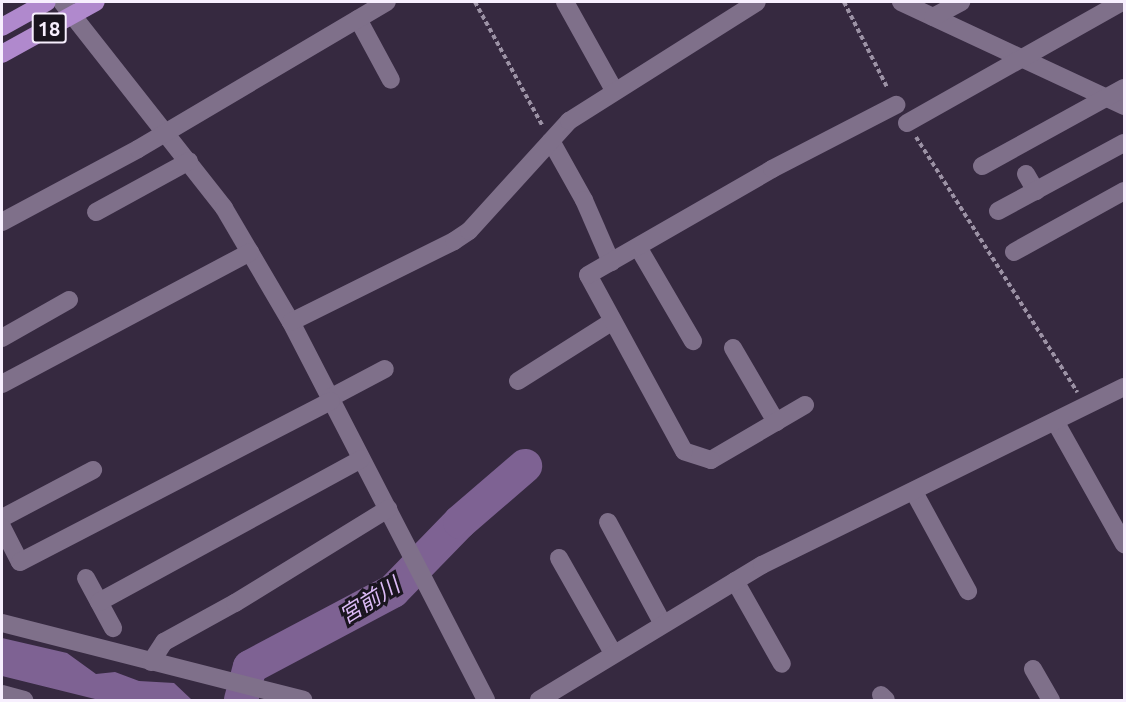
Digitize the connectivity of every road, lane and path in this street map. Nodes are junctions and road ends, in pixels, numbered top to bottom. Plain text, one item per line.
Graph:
1 (47, 2) edge
2 (96, 2) edge
3 (387, 2) edge
4 (475, 2) edge
5 (565, 2) edge
6 (757, 2) edge
7 (844, 2) edge
8 (901, 2) edge
9 (961, 2) edge
10 (1121, 2) edge
11 (67, 8) edge
12 (933, 17) junction
13 (358, 19) junction
14 (2, 27) edge
15 (2, 54) edge
16 (1020, 57) junction
17 (391, 80) dead end
18 (1125, 88) edge
19 (614, 90) junction
20 (1107, 98) junction
21 (896, 105) joint
22 (1125, 106) edge
23 (907, 123) joint
24 (167, 131) junction
25 (551, 141) junction
26 (1125, 143) edge
27 (189, 161) junction
28 (982, 166) dead end
29 (1026, 174) dead end
30 (1125, 191) edge
31 (1036, 192) junction
32 (96, 212) dead end
33 (998, 212) dead end
34 (2, 222) edge
35 (638, 246) junction
36 (250, 252) junction
37 (1014, 252) dead end
38 (611, 262) junction
39 (69, 300) dead end
40 (613, 321) junction
41 (291, 322) junction
42 (2, 338) edge
43 (693, 341) dead end
44 (733, 348) dead end
45 (385, 369) dead end
46 (518, 381) dead end
47 (2, 384) edge
48 (1125, 387) edge
49 (331, 399) junction
50 (805, 405) dead end
51 (1087, 408) junction
52 (776, 422) junction
53 (1056, 423) junction
54 (361, 459) junction
55 (93, 470) dead end
56 (914, 492) junction
57 (387, 509) junction
58 (2, 518) edge
59 (608, 522) dead end
60 (2, 527) edge
61 (1125, 544) edge
62 (559, 558) dead end
63 (86, 578) dead end
64 (735, 581) junction
65 (968, 591) dead end
66 (99, 603) junction
67 (189, 608) dead end
68 (2, 623) edge
69 (197, 624) junction
70 (663, 624) junction
71 (113, 628) dead end
72 (613, 653) junction
73 (152, 662) junction
74 (782, 664) dead end
75 (1033, 669) dead end
76 (2, 694) edge
77 (24, 700) edge
78 (303, 700) edge
79 (486, 700) edge
80 (538, 700) edge
81 (1051, 700) edge

1 - 14 main road, 18
2 - 11 main road, 18
3 - 13 street
4 - 25 path
5 - 19 street
6 - 19 street
7 - 21 path
8 - 12 street
9 - 12 street
10 - 16 street
11 - 15 main road, 18
11 - 24 street
12 - 16 street
13 - 17 street
13 - 24 street
16 - 20 street
16 - 23 street
18 - 20 street
19 - 25 street
20 - 22 street
20 - 28 street
21 - 35 street
23 - 51 path
24 - 27 street
24 - 34 street
25 - 38 street
25 - 41 street
26 - 31 street
27 - 32 street
27 - 36 street
29 - 31 street
30 - 37 street
31 - 33 street
35 - 38 street
35 - 43 street
36 - 41 street
36 - 47 street
38 - 40 street
39 - 42 street
40 - 46 street
40 - 52 street
41 - 49 street
44 - 52 street
45 - 49 street
48 - 51 street
49 - 54 street
49 - 60 street
50 - 52 street
51 - 53 street
53 - 56 street
53 - 61 street
54 - 57 street
54 - 66 street
55 - 58 street
56 - 64 street
56 - 65 street
57 - 69 street
57 - 79 street
59 - 70 street
62 - 72 street
63 - 66 street
64 - 70 street
64 - 74 street
66 - 71 street
67 - 69 street
68 - 73 street
69 - 73 street
70 - 72 street
72 - 80 street
73 - 78 street
75 - 81 street
76 - 77 street

